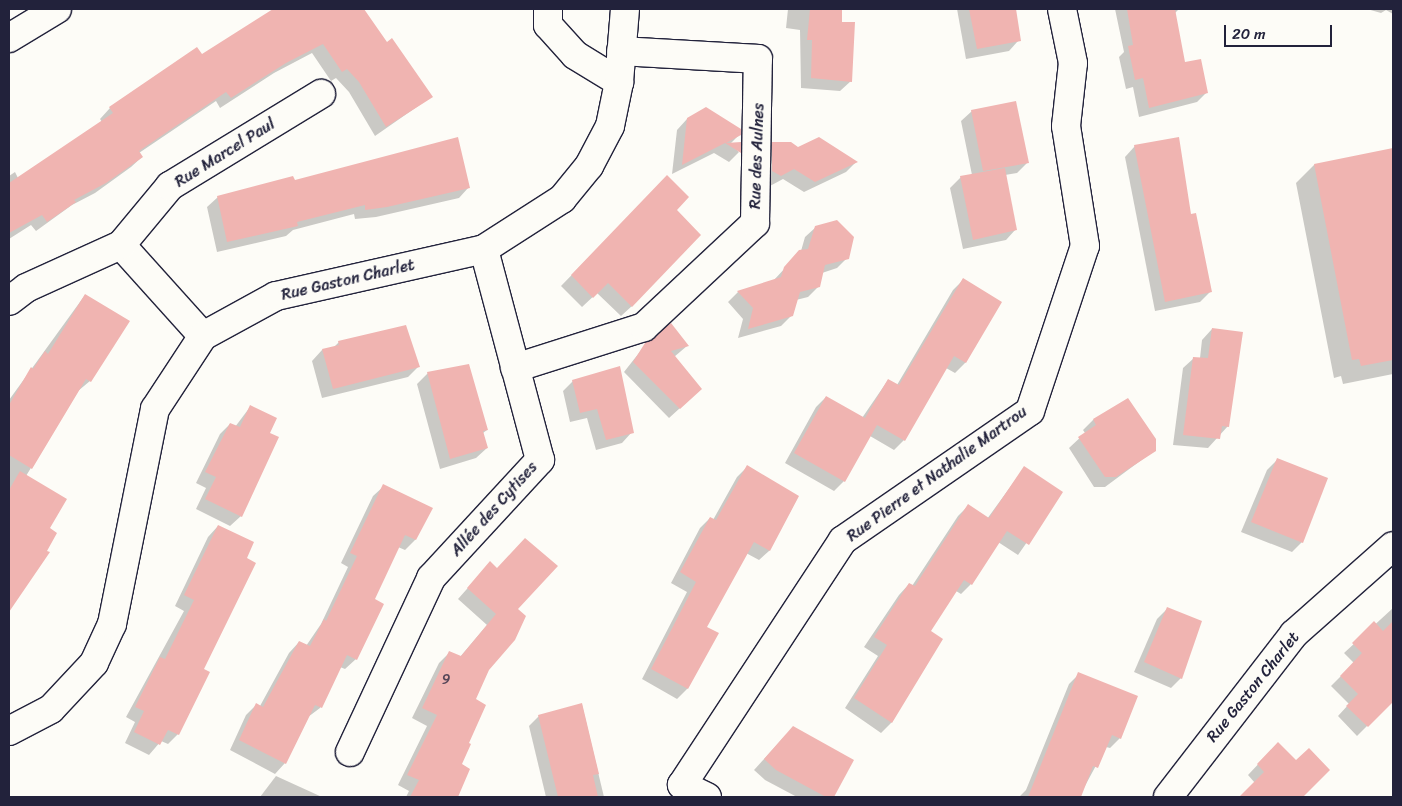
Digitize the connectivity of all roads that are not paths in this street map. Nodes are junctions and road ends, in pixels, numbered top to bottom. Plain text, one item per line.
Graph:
1 (57, 9) edge
2 (548, 9) edge
3 (625, 9) edge
4 (1062, 9) edge
5 (9, 38) edge
6 (621, 51) junction
7 (619, 82) junction
8 (321, 94) dead end
9 (120, 245) junction
10 (484, 249) junction
11 (9, 300) edge
12 (203, 336) junction
13 (516, 368) junction
14 (1393, 546) edge
15 (9, 731) edge
16 (350, 752) dead end
17 (707, 797) edge
18 (1168, 797) edge

1 - 5 street
2 - 7 street
3 - 6 street, Rue Gaston Charlet
4 - 17 street, Rue Pierre et Nathalie Martrou
6 - 7 street, Rue Gaston Charlet
6 - 13 street, Rue des Aulnes
7 - 10 street, Rue Gaston Charlet
8 - 9 street, Rue Marcel Paul
9 - 11 street, Rue Marcel Paul
9 - 12 street
10 - 12 street, Rue Gaston Charlet
10 - 13 street, Allée des Cytises
12 - 15 street, Rue Gaston Charlet
13 - 16 street, Allée des Cytises
14 - 18 street, Rue Gaston Charlet

